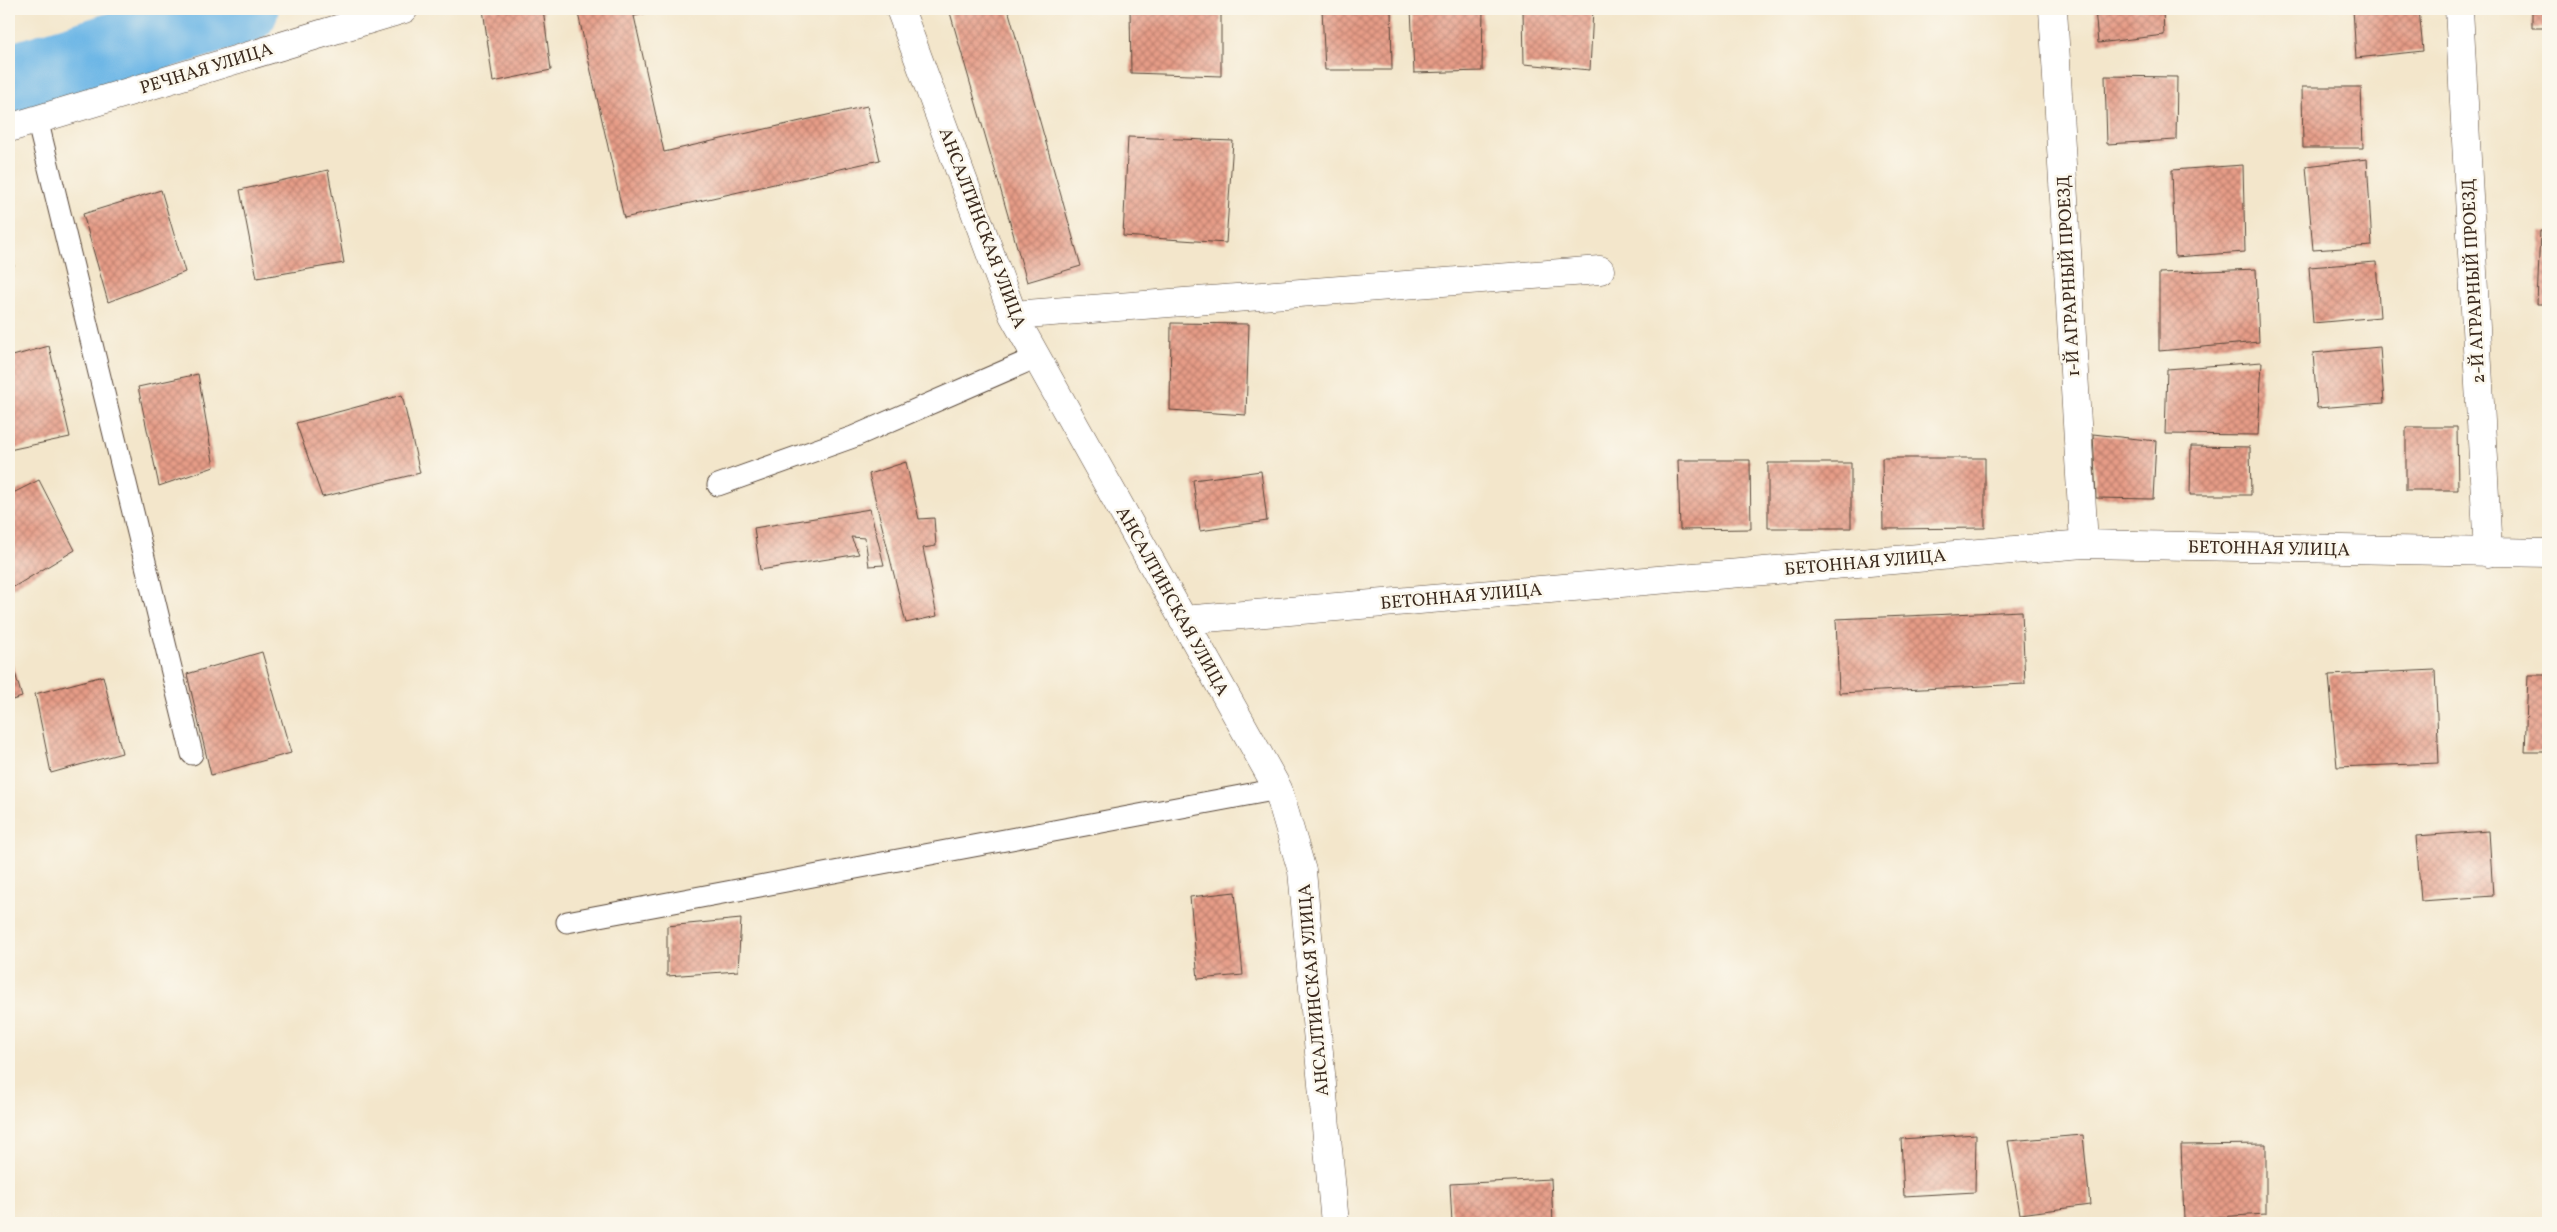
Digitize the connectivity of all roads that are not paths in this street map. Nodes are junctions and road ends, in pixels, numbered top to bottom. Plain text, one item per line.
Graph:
1 (404, 9) edge
2 (900, 9) edge
3 (2053, 9) edge
4 (2459, 9) edge
5 (37, 119) junction
6 (9, 128) edge
7 (1600, 270) dead end
8 (1013, 315) junction
9 (1037, 357) junction
10 (718, 485) dead end
11 (2084, 544) junction
12 (2488, 553) junction
13 (2548, 553) edge
14 (1183, 620) junction
15 (192, 754) dead end
16 (1278, 790) junction
17 (567, 922) dead end
18 (1335, 1223) edge

1 - 5 street, РЕЧНАЯ УЛИЦА
2 - 8 street, АНСАЛТИНСКАЯ УЛИЦА
3 - 11 street, 1-Й АГРАРНЫЙ ПРОЕЗД
4 - 12 street, 2-Й АГРАРНЫЙ ПРОЕЗД
5 - 6 street, РЕЧНАЯ УЛИЦА
5 - 15 lane
7 - 8 street
8 - 9 street, АНСАЛТИНСКАЯ УЛИЦА
9 - 10 lane
9 - 14 street, АНСАЛТИНСКАЯ УЛИЦА
11 - 12 street, БЕТОННАЯ УЛИЦА
11 - 14 street, БЕТОННАЯ УЛИЦА
12 - 13 street, БЕТОННАЯ УЛИЦА
14 - 16 street, АНСАЛТИНСКАЯ УЛИЦА
16 - 17 lane
16 - 18 street, АНСАЛТИНСКАЯ УЛИЦА

